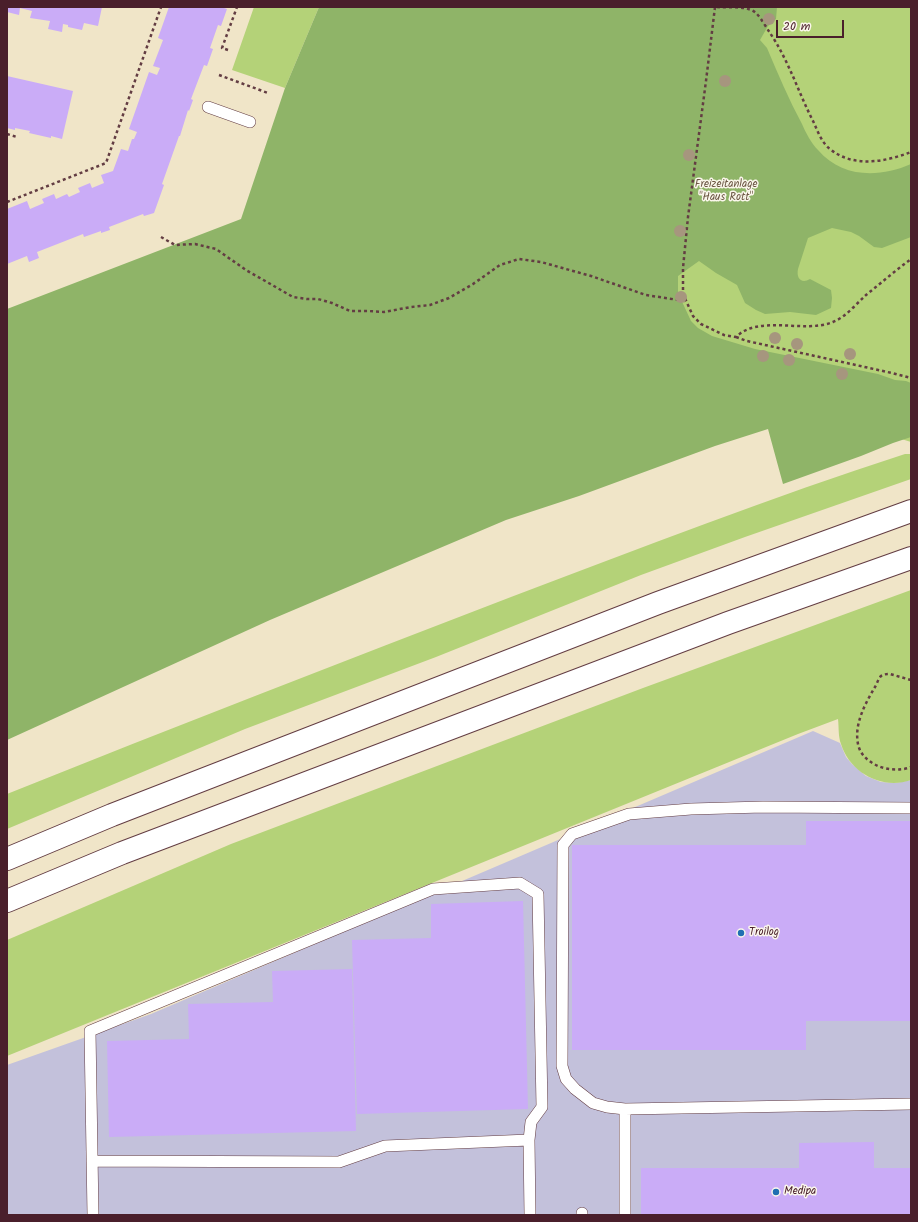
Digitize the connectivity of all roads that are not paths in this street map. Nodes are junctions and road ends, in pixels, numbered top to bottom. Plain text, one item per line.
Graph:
1 (208, 107) dead end
2 (250, 122) dead end
3 (911, 511) edge
4 (911, 558) edge
5 (911, 808) edge
6 (7, 859) edge
7 (7, 901) edge
8 (911, 1104) edge
9 (625, 1109) junction
10 (530, 1140) junction
11 (92, 1161) junction
12 (93, 1215) edge
13 (530, 1215) edge
14 (625, 1215) edge

1 - 2 lane
3 - 6 highway
4 - 7 highway
5 - 9 lane
8 - 9 lane
9 - 14 lane
10 - 11 lane
10 - 11 lane
10 - 13 lane
11 - 12 lane

